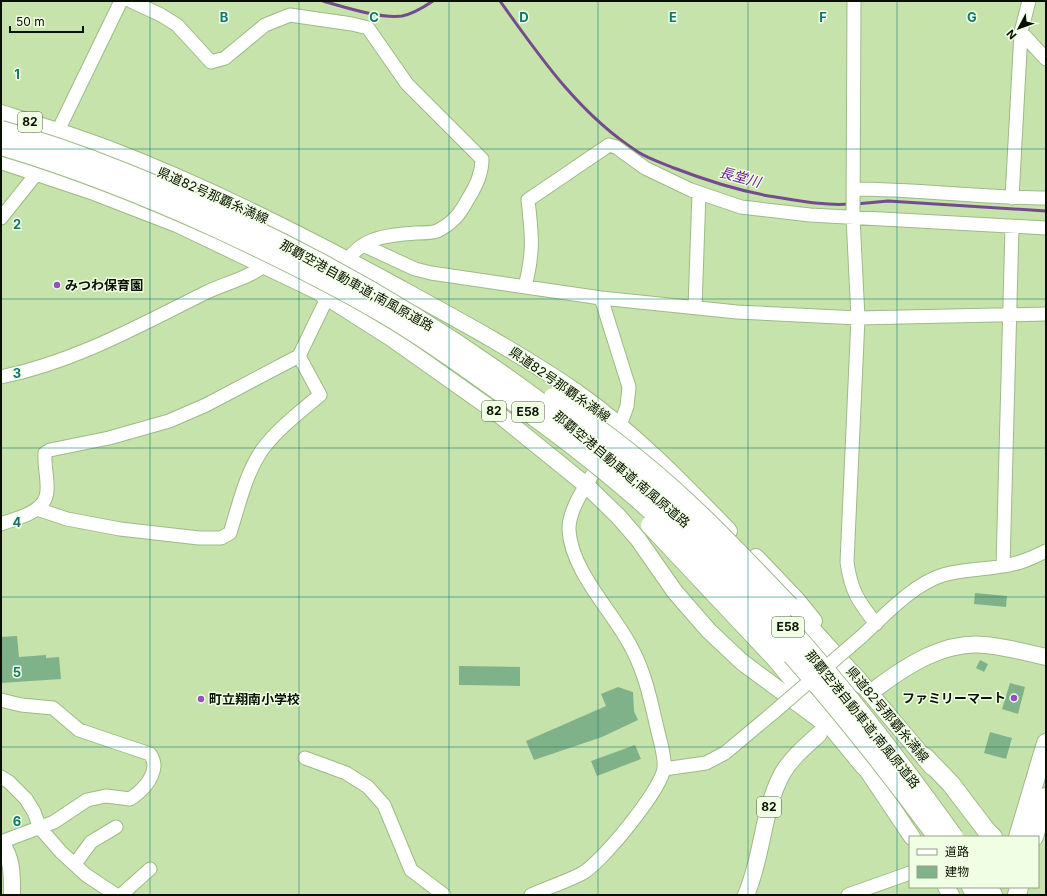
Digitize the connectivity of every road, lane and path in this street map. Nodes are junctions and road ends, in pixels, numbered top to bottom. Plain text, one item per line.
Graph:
1 (121, 1) edge
2 (130, 1) edge
3 (854, 1) edge
4 (1029, 1) edge
5 (1021, 32) junction
6 (1046, 59) edge
7 (1, 113) edge
8 (1, 130) edge
9 (59, 131) junction
10 (1, 146) edge
11 (1, 161) edge
12 (37, 173) junction
13 (854, 188) junction
14 (699, 193) junction
15 (1012, 198) junction
16 (1046, 198) edge
17 (853, 217) junction
18 (1, 218) edge
19 (1012, 227) junction
20 (1046, 228) edge
21 (363, 245) junction
22 (348, 260) junction
23 (265, 265) junction
24 (526, 286) junction
25 (327, 297) junction
26 (601, 298) junction
27 (695, 307) junction
28 (1046, 314) edge
29 (1009, 315) junction
30 (858, 318) junction
31 (456, 351) junction
32 (299, 356) junction
33 (1, 377) edge
34 (621, 427) junction
35 (586, 485) junction
36 (37, 509) junction
37 (1, 524) edge
38 (1046, 551) edge
39 (1003, 566) junction
40 (876, 624) junction
41 (1046, 657) edge
42 (869, 685) junction
43 (1, 700) edge
44 (819, 734) dead end
45 (1046, 743) edge
46 (925, 756) junction
47 (305, 758) dead end
48 (865, 767) junction
49 (664, 769) junction
50 (1, 777) edge
51 (1046, 797) edge
52 (116, 827) dead end
53 (40, 828) junction
54 (1031, 833) edge
55 (911, 836) edge
56 (936, 836) edge
57 (953, 836) edge
58 (981, 836) edge
59 (992, 836) edge
60 (1015, 836) edge
61 (1, 842) edge
62 (75, 864) junction
63 (150, 869) dead end
64 (909, 873) edge
65 (1016, 890) edge
66 (12, 895) edge
67 (116, 895) edge
68 (121, 895) edge
69 (444, 895) edge
70 (531, 895) edge
71 (746, 895) edge
72 (848, 895) edge
73 (1000, 895) edge

1 - 9 street
2 - 21 street
3 - 13 street
4 - 5 street
5 - 6 street
5 - 15 street
7 - 9 main road, 県道82号那覇糸満線 / 82
8 - 31 highway, 那覇空港自動車道;南風原道路 / E58, bridge
9 - 12 street
9 - 22 main road, 県道82号那覇糸満線 / 82
10 - 31 highway, 那覇空港自動車道;南風原道路 / E58, bridge
11 - 12 main road, 82
12 - 18 street
12 - 23 main road, 82
13 - 15 street
13 - 17 street
14 - 17 street
14 - 24 street
14 - 27 street
15 - 16 street
17 - 19 street
17 - 30 street
19 - 20 street
19 - 29 street
21 - 22 street
21 - 24 street
22 - 25 street
22 - 34 main road, 県道82号那覇糸満線 / 82
23 - 25 main road, 82
23 - 33 street
24 - 26 street
25 - 32 street
25 - 35 main road, 82
26 - 27 street
26 - 34 street
27 - 30 street
28 - 29 street
29 - 30 street
29 - 39 street
30 - 40 street
31 - 42 highway, bridge
31 - 48 highway, bridge
31 - 56 highway, 那覇空港自動車道;南風原道路 / E58, bridge
31 - 57 highway, 那覇空港自動車道;南風原道路 / E58, bridge
32 - 36 street
32 - 36 street
34 - 35 street
34 - 42 main road, 県道82号那覇糸満線 / 82
35 - 48 main road, 82
35 - 49 street
36 - 37 street
38 - 39 street
39 - 40 street
40 - 49 street, bridge
41 - 42 main road, 県道82号那覇糸満線
42 - 46 main road, 県道82号那覇糸満線 / 82
43 - 53 street
44 - 71 main road, 82
45 - 54 highway
46 - 58 main road, 県道82号那覇糸満線 / 82
46 - 59 highway
47 - 69 street
48 - 55 main road, 82
49 - 70 street
50 - 53 street
51 - 54 highway
52 - 62 street
53 - 61 street
53 - 62 street
54 - 60 highway
61 - 66 main road
62 - 67 street
63 - 68 street
64 - 72 street
65 - 73 highway

